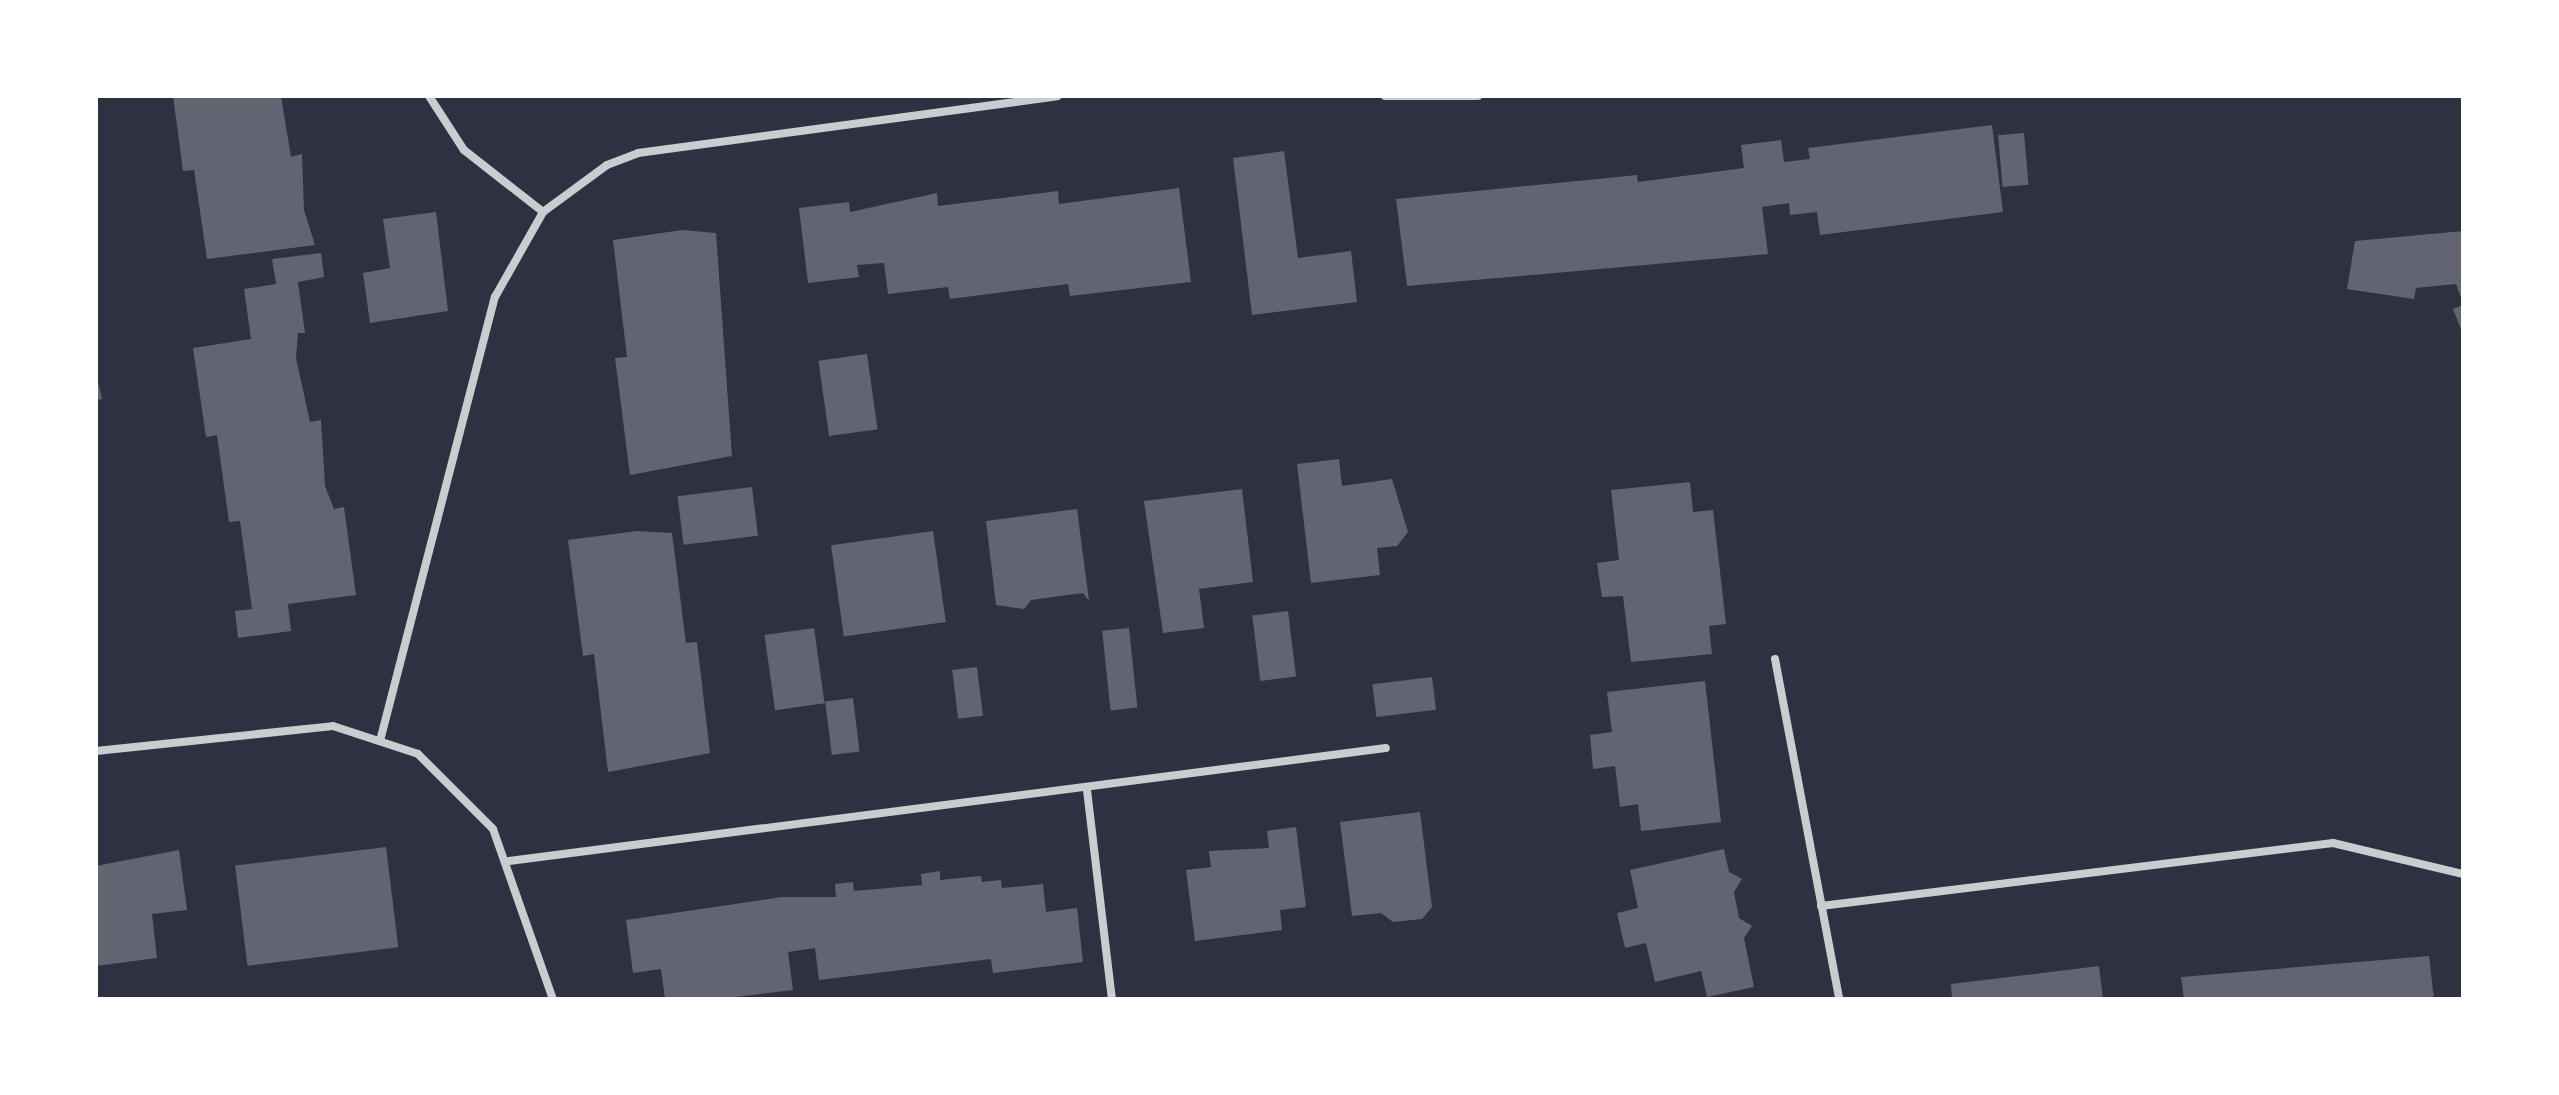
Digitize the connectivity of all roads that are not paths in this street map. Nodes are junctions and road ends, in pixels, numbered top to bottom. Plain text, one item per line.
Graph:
1 (429, 96) edge
2 (1057, 96) edge
3 (1385, 96) edge
4 (1478, 96) edge
5 (543, 212) junction
6 (1775, 659) dead end
7 (381, 737) junction
8 (1386, 748) dead end
9 (96, 751) edge
10 (1087, 790) junction
11 (509, 861) junction
12 (2463, 874) edge
13 (1821, 906) junction
14 (553, 999) edge
15 (1112, 999) edge
16 (1839, 999) edge

1 - 5 street
2 - 5 street
3 - 4 street
5 - 7 street
6 - 13 street
7 - 9 street
7 - 11 street
8 - 10 street
10 - 11 street
10 - 15 street
11 - 14 street
12 - 13 street
13 - 16 street

